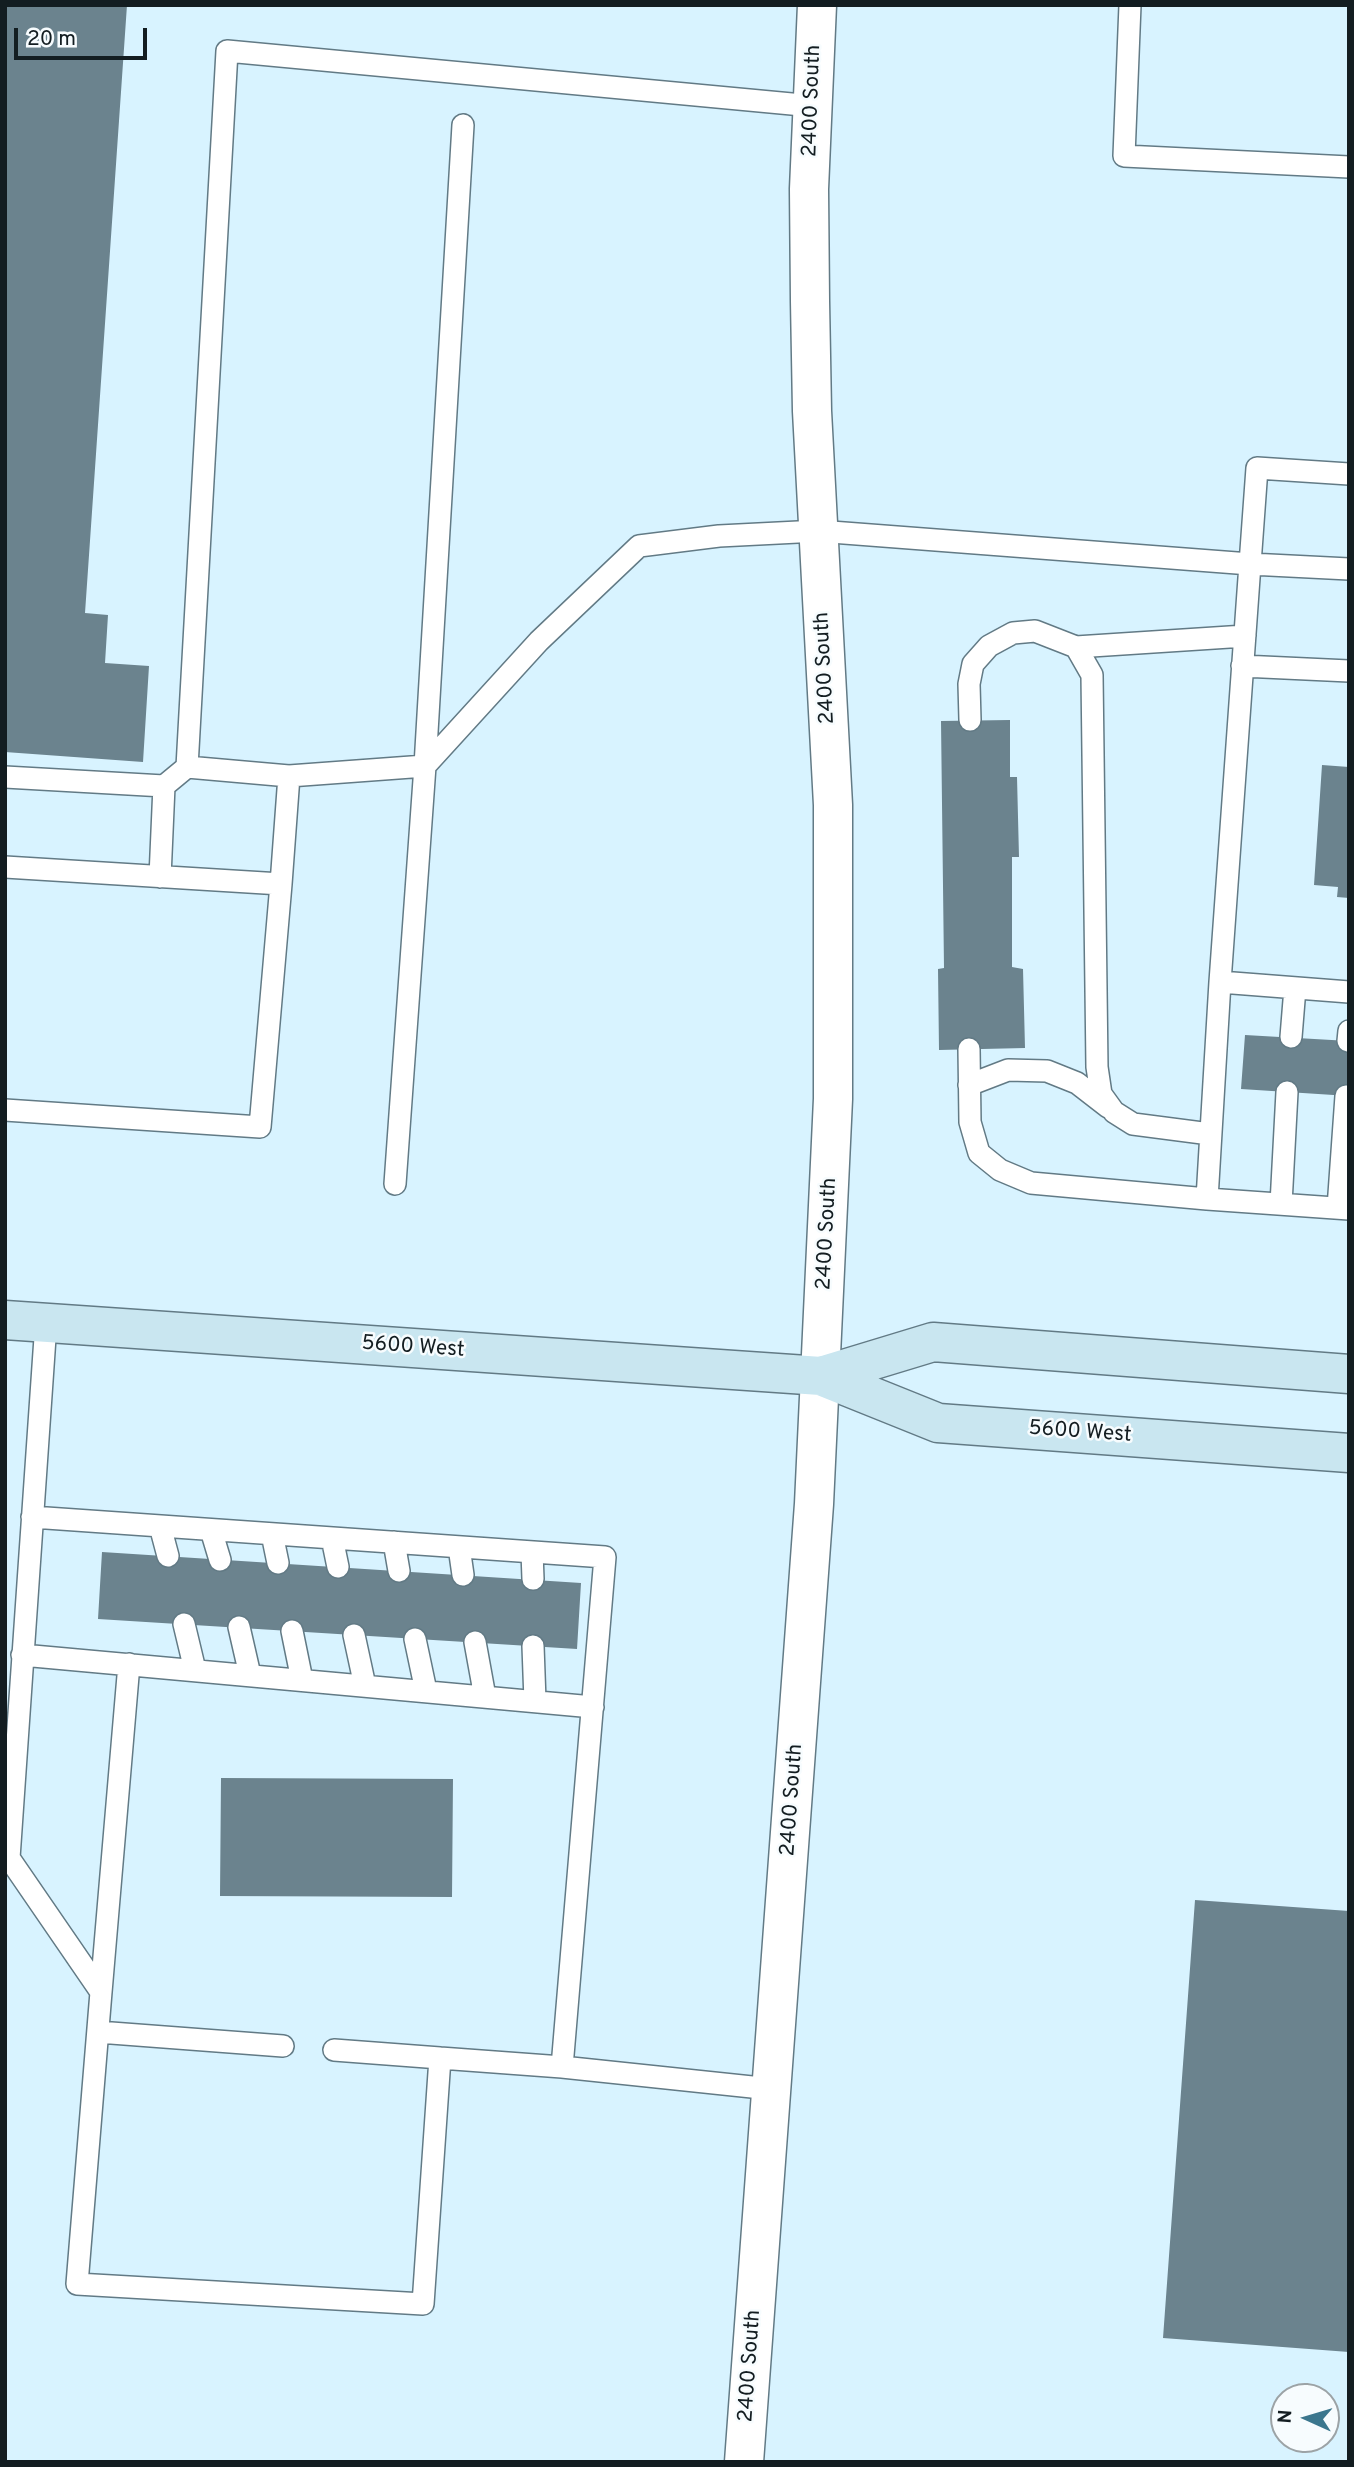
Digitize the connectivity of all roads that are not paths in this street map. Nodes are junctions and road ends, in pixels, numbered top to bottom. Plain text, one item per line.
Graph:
1 (817, 5) edge
2 (1130, 5) edge
3 (813, 106) junction
4 (463, 125) dead end
5 (1349, 167) edge
6 (1349, 474) edge
7 (818, 531) junction
8 (1250, 564) junction
9 (1349, 569) edge
10 (1245, 636) junction
11 (1076, 647) junction
12 (1242, 666) junction
13 (1349, 671) edge
14 (970, 720) dead end
15 (425, 766) junction
16 (187, 767) junction
17 (289, 776) junction
18 (5, 777) edge
19 (164, 786) junction
20 (5, 867) edge
21 (160, 877) junction
22 (281, 884) junction
23 (1220, 982) junction
24 (1295, 988) junction
25 (1349, 992) edge
26 (1349, 1031) edge
27 (1291, 1037) dead end
28 (1348, 1041) edge
29 (969, 1049) dead end
30 (969, 1085) junction
31 (1287, 1093) dead end
32 (1346, 1096) dead end
33 (5, 1110) edge
34 (1114, 1112) junction
35 (1210, 1134) junction
36 (395, 1184) dead end
37 (1207, 1199) junction
38 (1281, 1204) junction
39 (1343, 1208) edge
40 (5, 1321) edge
41 (46, 1323) junction
42 (1349, 1374) edge
43 (821, 1376) junction
44 (1349, 1452) edge
45 (32, 1517) junction
46 (160, 1526) junction
47 (211, 1530) junction
48 (272, 1534) junction
49 (332, 1538) junction
50 (394, 1542) junction
51 (458, 1547) junction
52 (532, 1552) junction
53 (168, 1556) dead end
54 (220, 1560) dead end
55 (278, 1563) dead end
56 (338, 1567) dead end
57 (399, 1571) dead end
58 (463, 1575) dead end
59 (533, 1579) dead end
60 (184, 1624) dead end
61 (239, 1628) dead end
62 (292, 1631) dead end
63 (354, 1635) dead end
64 (415, 1639) dead end
65 (475, 1642) dead end
66 (533, 1646) dead end
67 (22, 1655) junction
68 (129, 1664) junction
69 (195, 1670) junction
70 (250, 1675) junction
71 (302, 1680) junction
72 (365, 1686) junction
73 (426, 1691) junction
74 (485, 1697) junction
75 (535, 1701) junction
76 (593, 1707) junction
77 (101, 1992) junction
78 (98, 2032) junction
79 (283, 2046) dead end
80 (334, 2050) dead end
81 (440, 2058) junction
82 (562, 2067) junction
83 (771, 2089) junction
84 (744, 2462) edge

1 - 3 street, 2400 South
2 - 5 lane
3 - 7 street, 2400 South
3 - 16 lane
4 - 15 lane
6 - 8 lane
7 - 8 lane
7 - 15 lane
7 - 43 street, 2400 South
8 - 9 lane
8 - 10 lane
10 - 11 lane
10 - 12 lane
11 - 14 lane
11 - 34 lane
12 - 13 lane
12 - 23 lane
15 - 17 lane
15 - 36 lane
16 - 17 lane
16 - 19 lane
17 - 22 lane
18 - 19 lane
19 - 21 lane
20 - 21 lane
21 - 22 lane
22 - 33 lane
23 - 24 lane
23 - 35 lane
24 - 25 lane
24 - 27 lane
26 - 28 lane
29 - 30 lane
30 - 34 lane
30 - 37 lane
31 - 38 lane
32 - 39 lane
34 - 35 lane
35 - 37 lane
37 - 38 lane
38 - 39 lane
40 - 41 main road, 5600 West
41 - 43 main road, 5600 West
41 - 45 lane
42 - 43 main road, 5600 West
43 - 44 main road, 5600 West
43 - 83 street, 2400 South
45 - 46 lane
45 - 67 lane
46 - 47 lane
46 - 53 lane
47 - 48 lane
47 - 54 lane
48 - 49 lane
48 - 55 lane
49 - 50 lane
49 - 56 lane
50 - 51 lane
50 - 57 lane
51 - 52 lane
51 - 58 lane
52 - 59 lane
52 - 76 lane
60 - 69 lane
61 - 70 lane
62 - 71 lane
63 - 72 lane
64 - 73 lane
65 - 74 lane
66 - 75 lane
67 - 68 lane
67 - 77 lane
68 - 69 lane
68 - 77 lane
69 - 70 lane
70 - 71 lane
71 - 72 lane
72 - 73 lane
73 - 74 lane
74 - 75 lane
75 - 76 lane
76 - 82 lane
77 - 78 lane
78 - 79 lane
78 - 81 lane
80 - 81 lane
81 - 82 lane
82 - 83 lane
83 - 84 street, 2400 South

